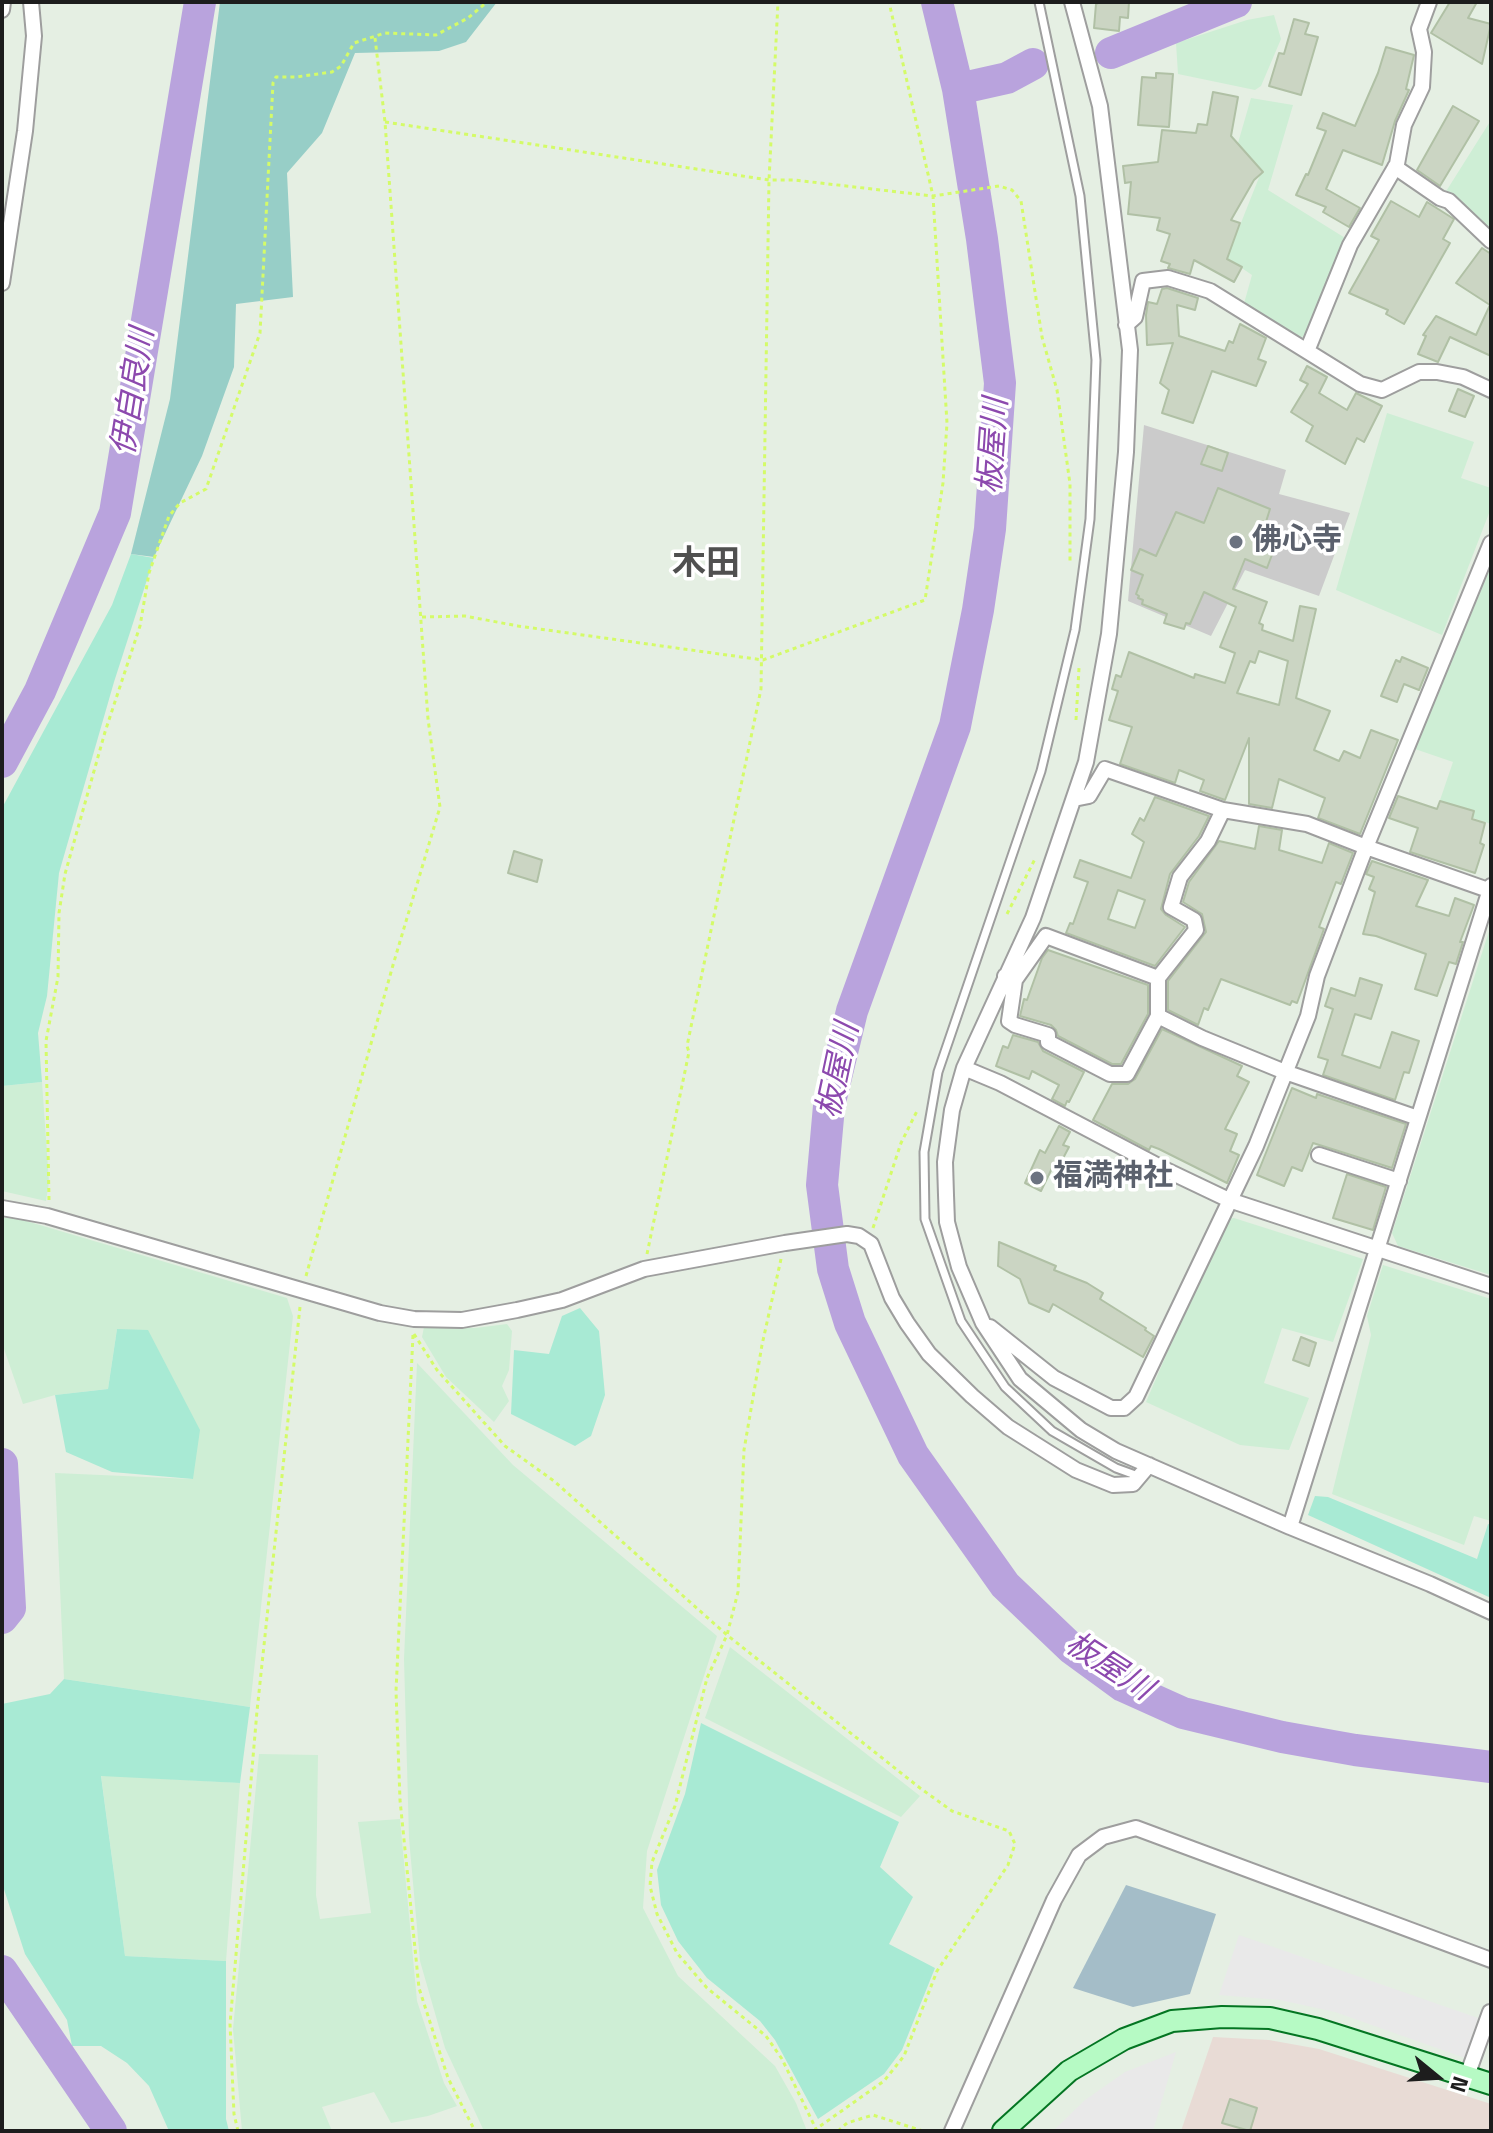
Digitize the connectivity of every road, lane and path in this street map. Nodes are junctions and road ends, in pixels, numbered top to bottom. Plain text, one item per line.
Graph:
1 (3, 2) edge
2 (31, 2) edge
3 (487, 2) edge
4 (778, 2) edge
5 (889, 2) edge
6 (1039, 2) edge
7 (1072, 2) edge
8 (1429, 2) edge
9 (2, 10) edge
10 (375, 38) junction
11 (385, 122) junction
12 (1395, 167) junction
13 (769, 180) junction
14 (933, 196) junction
15 (1491, 241) edge
16 (2, 283) edge
17 (1126, 325) junction
18 (1307, 351) junction
19 (1491, 390) edge
20 (1491, 543) edge
21 (1070, 568) dead end
22 (422, 617) junction
23 (1075, 630) junction
24 (763, 660) junction
25 (1075, 729) dead end
26 (1074, 799) junction
27 (1223, 810) junction
28 (1366, 847) junction
29 (1036, 857) dead end
30 (1490, 889) edge
31 (988, 929) junction
32 (1010, 978) junction
33 (1158, 978) junction
34 (1158, 1016) junction
35 (964, 1068) junction
36 (1285, 1072) junction
37 (919, 1107) dead end
38 (1418, 1118) junction
39 (1319, 1155) dead end
40 (1399, 1181) junction
41 (1229, 1200) junction
42 (2, 1208) edge
43 (47, 1216) junction
44 (793, 1243) junction
45 (871, 1244) junction
46 (1377, 1249) junction
47 (644, 1269) junction
48 (1491, 1286) edge
49 (302, 1291) junction
50 (983, 1323) junction
51 (1144, 1471) junction
52 (1290, 1527) junction
53 (1491, 1612) edge
54 (727, 1635) junction
55 (1491, 1960) edge
56 (1490, 2012) edge
57 (1467, 2076) junction
58 (1491, 2084) edge
59 (817, 2130) edge
60 (238, 2131) edge
61 (475, 2131) edge
62 (838, 2131) edge
63 (923, 2131) edge
64 (952, 2131) edge
65 (1003, 2131) edge

1 - 9 street
2 - 16 street
3 - 10 path
4 - 13 path
5 - 14 path
6 - 23 lane
7 - 17 street
8 - 12 street
10 - 11 path
10 - 43 path
11 - 13 path
11 - 22 path
12 - 15 street
12 - 18 street
13 - 14 path
13 - 24 path
14 - 21 path
14 - 24 path
17 - 18 street
17 - 26 street
18 - 19 street
20 - 28 street
22 - 24 path
22 - 49 path
23 - 25 path
23 - 31 lane
24 - 47 path
26 - 27 street
26 - 32 street
27 - 28 street
27 - 33 street
28 - 30 street
28 - 36 street
29 - 31 path
30 - 38 street
31 - 51 lane
32 - 33 street
32 - 34 street
32 - 35 street
33 - 34 street
34 - 36 street
35 - 41 street
35 - 50 street
36 - 38 street
36 - 41 street
37 - 45 path
38 - 40 street
39 - 40 street
40 - 46 street
41 - 46 street
41 - 50 street
42 - 43 street
43 - 49 street
44 - 45 street
44 - 47 street
44 - 54 path
45 - 51 street
46 - 48 street
46 - 52 street
47 - 49 street
49 - 60 path
50 - 51 street
51 - 52 street
52 - 53 street
54 - 59 path
54 - 59 path
54 - 61 path
55 - 64 street
56 - 57 street
57 - 58 street
57 - 65 street
62 - 63 path

